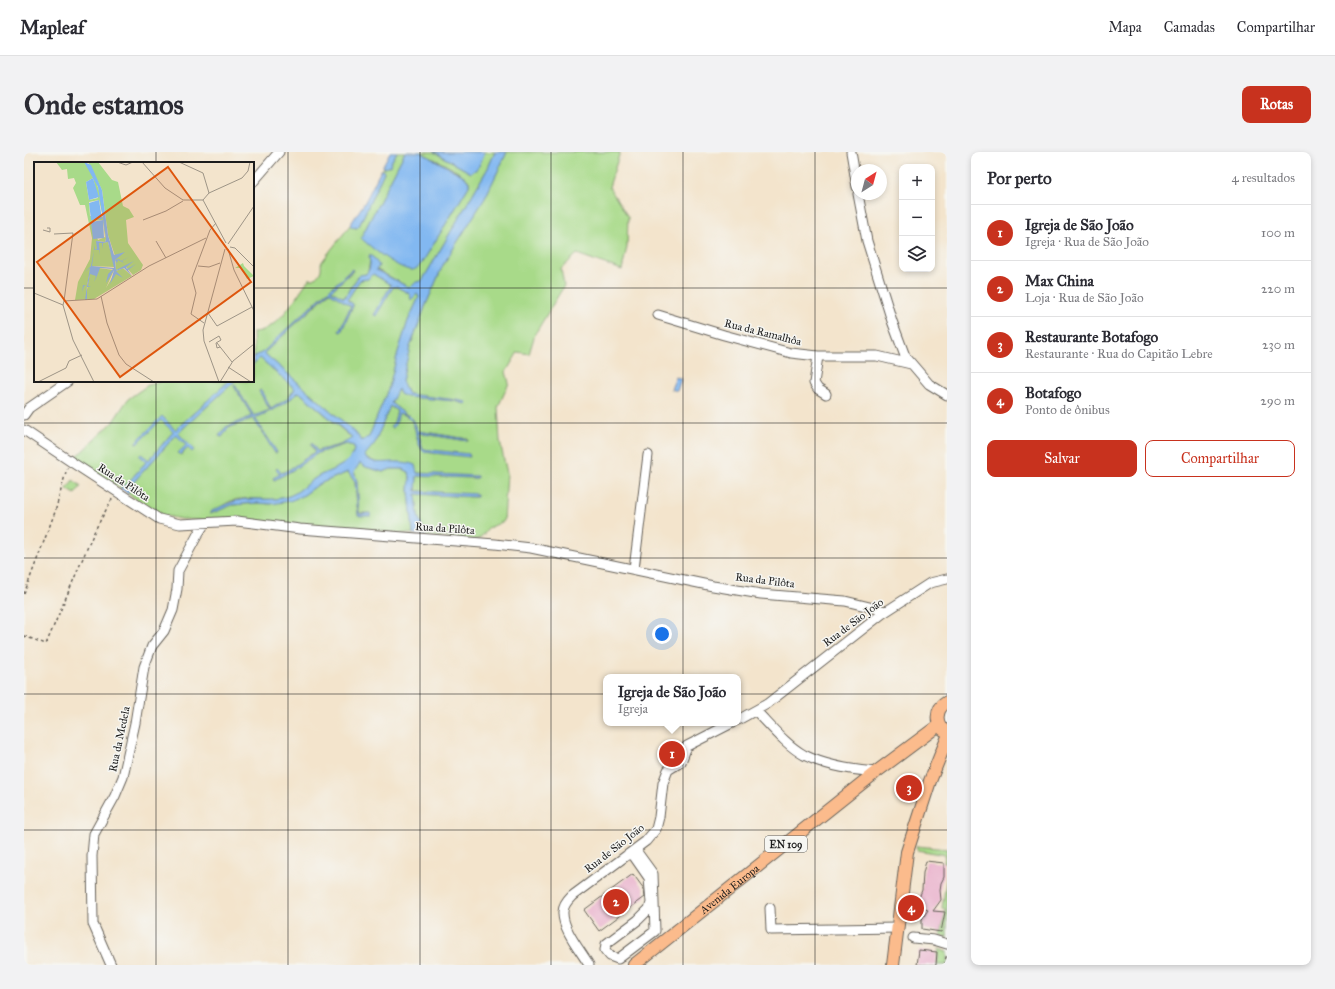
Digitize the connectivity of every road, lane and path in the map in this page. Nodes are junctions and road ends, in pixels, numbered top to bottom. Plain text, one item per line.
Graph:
1 (279, 152) edge
2 (851, 152) edge
3 (853, 164) edge
4 (254, 181) edge
5 (859, 200) edge
6 (658, 315) dead end
7 (818, 356) junction
8 (911, 364) junction
9 (67, 382) edge
10 (826, 394) dead end
11 (947, 395) edge
12 (24, 416) edge
13 (24, 430) edge
14 (648, 455) dead end
15 (69, 461) junction
16 (116, 491) junction
17 (205, 523) junction
18 (634, 569) junction
19 (947, 579) edge
20 (24, 594) edge
21 (886, 611) junction
22 (24, 636) edge
23 (947, 702) edge
24 (756, 711) junction
25 (741, 718) edge
26 (726, 726) edge
27 (943, 728) edge
28 (947, 739) edge
29 (876, 772) junction
30 (638, 847) junction
31 (627, 855) junction
32 (770, 908) dead end
33 (898, 928) junction
34 (913, 938) dead end
35 (947, 944) edge
36 (947, 954) edge
37 (645, 961) edge
38 (111, 965) edge
39 (589, 965) edge
40 (634, 965) edge
41 (893, 965) edge
42 (946, 965) edge

1 - 4 street
2 - 3 street
5 - 8 street
6 - 7 street, Rua da Ramalhôa
7 - 8 street, Rua da Ramalhôa
7 - 10 street
8 - 11 street
9 - 12 street
13 - 15 street, Rua da Pilôta
14 - 18 street
15 - 16 street, Rua da Pilôta
15 - 20 path
16 - 17 street, Rua da Pilôta
16 - 22 path
17 - 18 street, Rua da Pilôta
17 - 38 street, Rua da Medela
18 - 21 street, Rua da Pilôta
19 - 21 street, Rua de São João
21 - 24 street, Rua de São João
23 - 27 main road, Avenida Europa / EN 109
24 - 25 street, Rua de São João
24 - 29 street
26 - 30 street, Rua de São João
27 - 29 main road, Avenida Europa / EN 109
28 - 33 main road
29 - 37 main road, Avenida Europa / EN 109
30 - 31 street, Rua de São João
30 - 31 street
31 - 39 street, Rua de São João
32 - 33 street
33 - 41 main road
34 - 35 street
36 - 42 path
37 - 40 main road, Avenida Europa / EN 109

